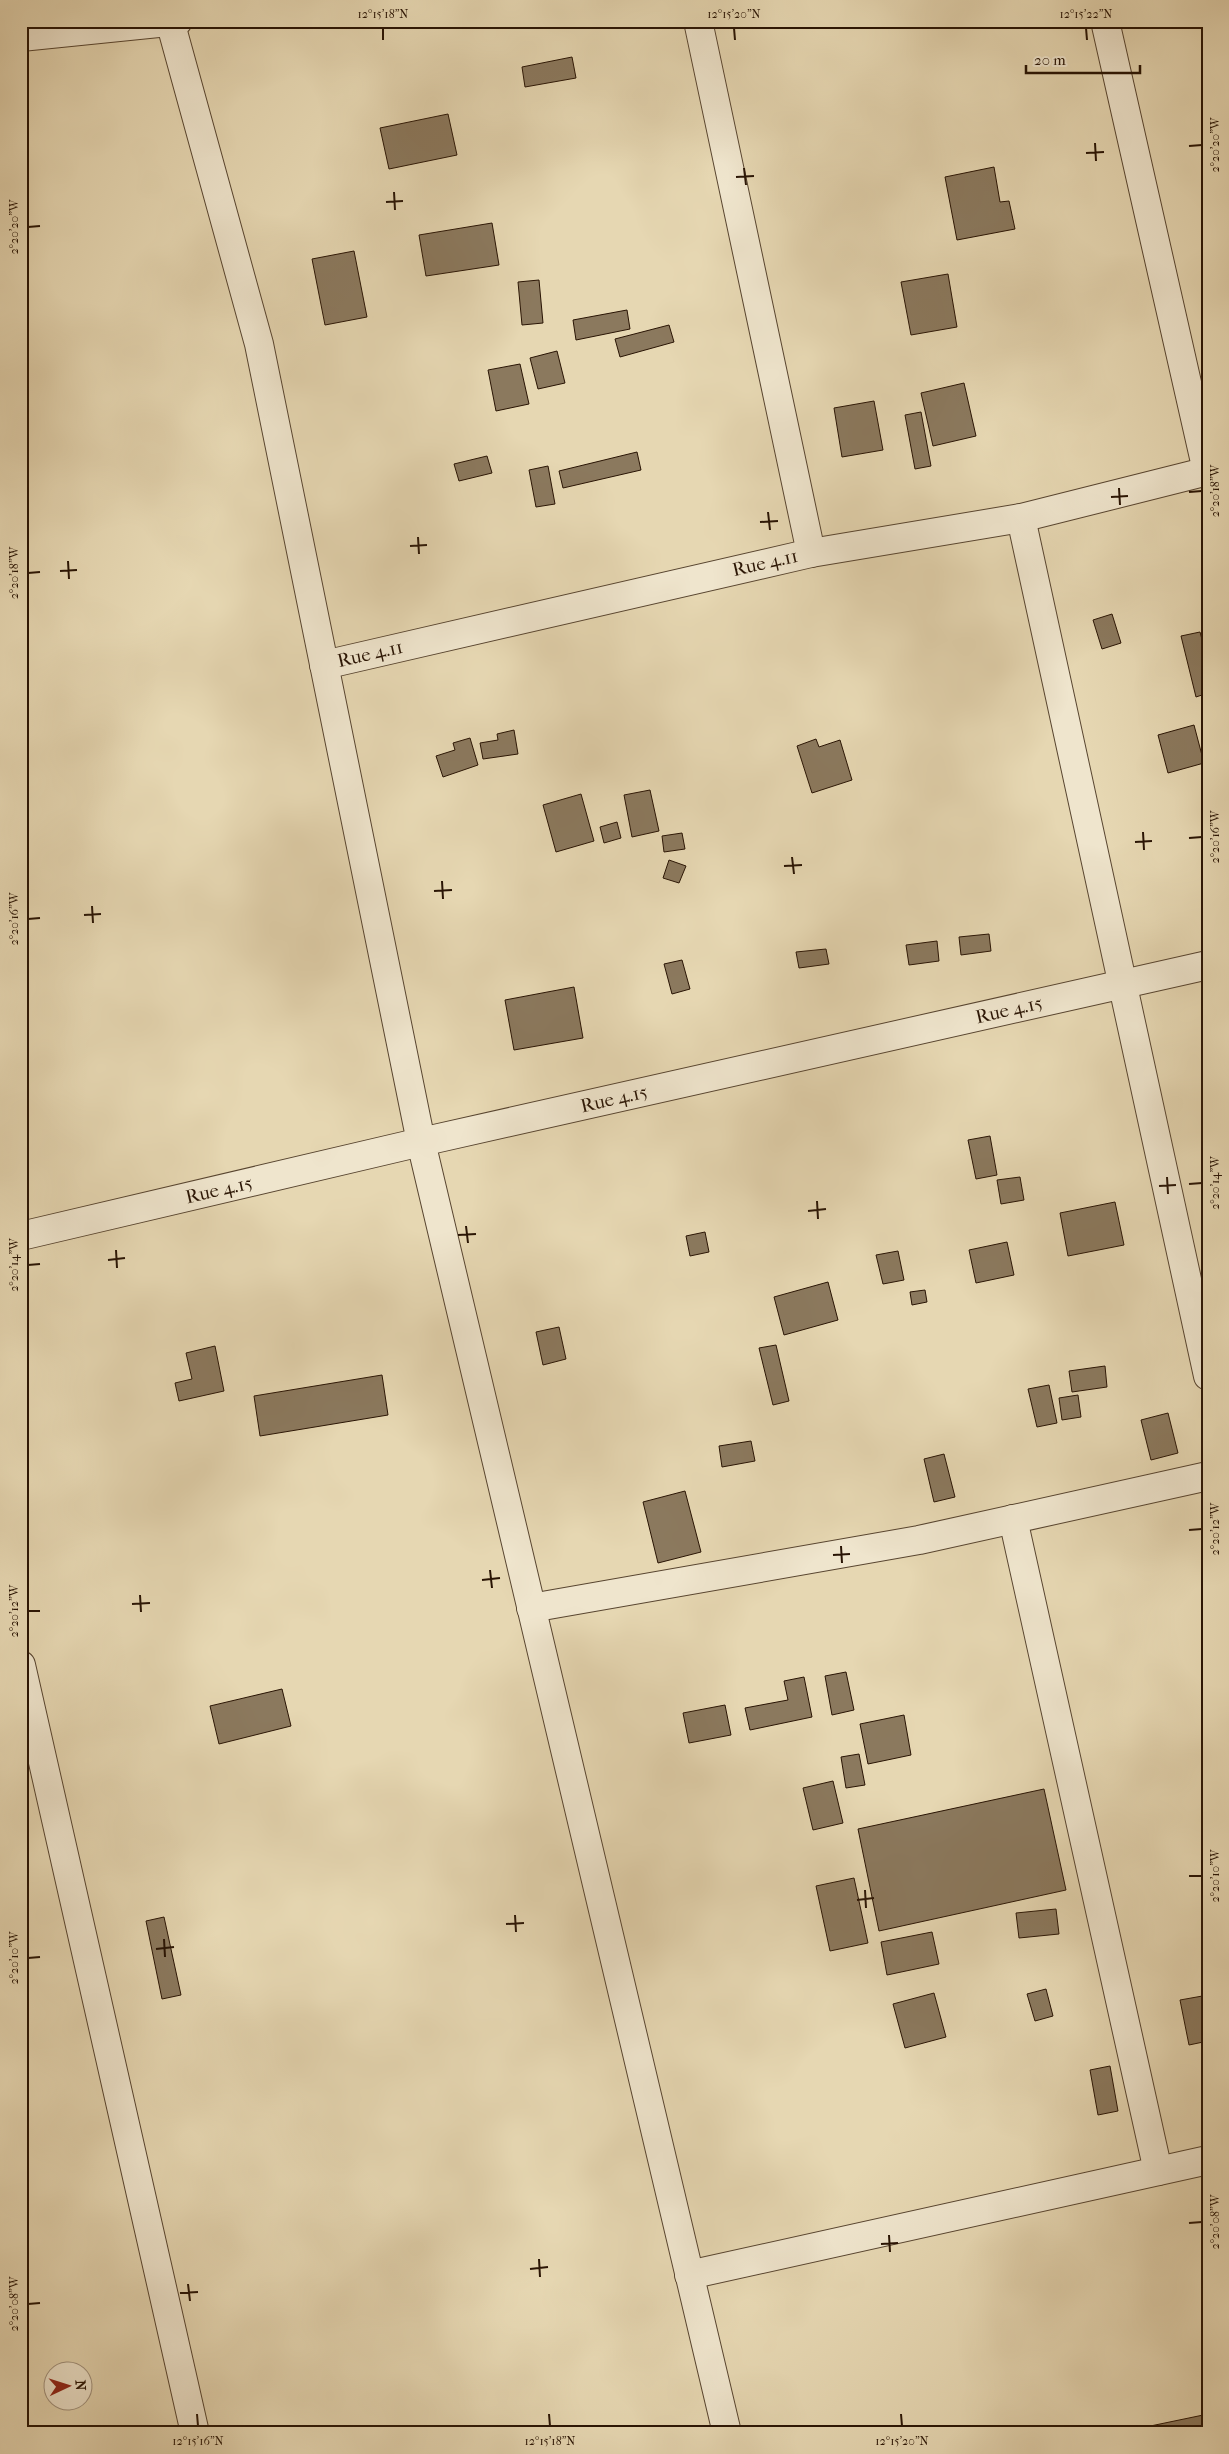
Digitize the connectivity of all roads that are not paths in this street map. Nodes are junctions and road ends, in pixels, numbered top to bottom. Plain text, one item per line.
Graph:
1 (698, 21) edge
2 (1105, 21) edge
3 (172, 22) edge
4 (21, 36) edge
5 (1208, 471) edge
6 (1021, 518) junction
7 (811, 553) junction
8 (324, 665) junction
9 (1208, 965) edge
10 (1122, 984) junction
11 (421, 1142) junction
12 (21, 1236) edge
13 (1208, 1376) edge
14 (1208, 1476) edge
15 (1013, 1519) junction
16 (531, 1608) junction
17 (21, 1665) edge
18 (1208, 2160) edge
19 (1158, 2171) junction
20 (689, 2275) junction
21 (194, 2433) edge
22 (727, 2433) edge

1 - 7 street
2 - 5 street
3 - 4 street
3 - 8 street
5 - 6 street, Rue 4.11
6 - 7 street, Rue 4.11
6 - 10 street
7 - 8 street, Rue 4.11
8 - 11 street
9 - 10 street, Rue 4.15
10 - 11 street, Rue 4.15
10 - 13 street
11 - 12 street, Rue 4.15
11 - 16 street
14 - 15 street
15 - 16 street
15 - 19 street
16 - 20 street
17 - 21 street
18 - 19 street
19 - 20 street
20 - 22 street

